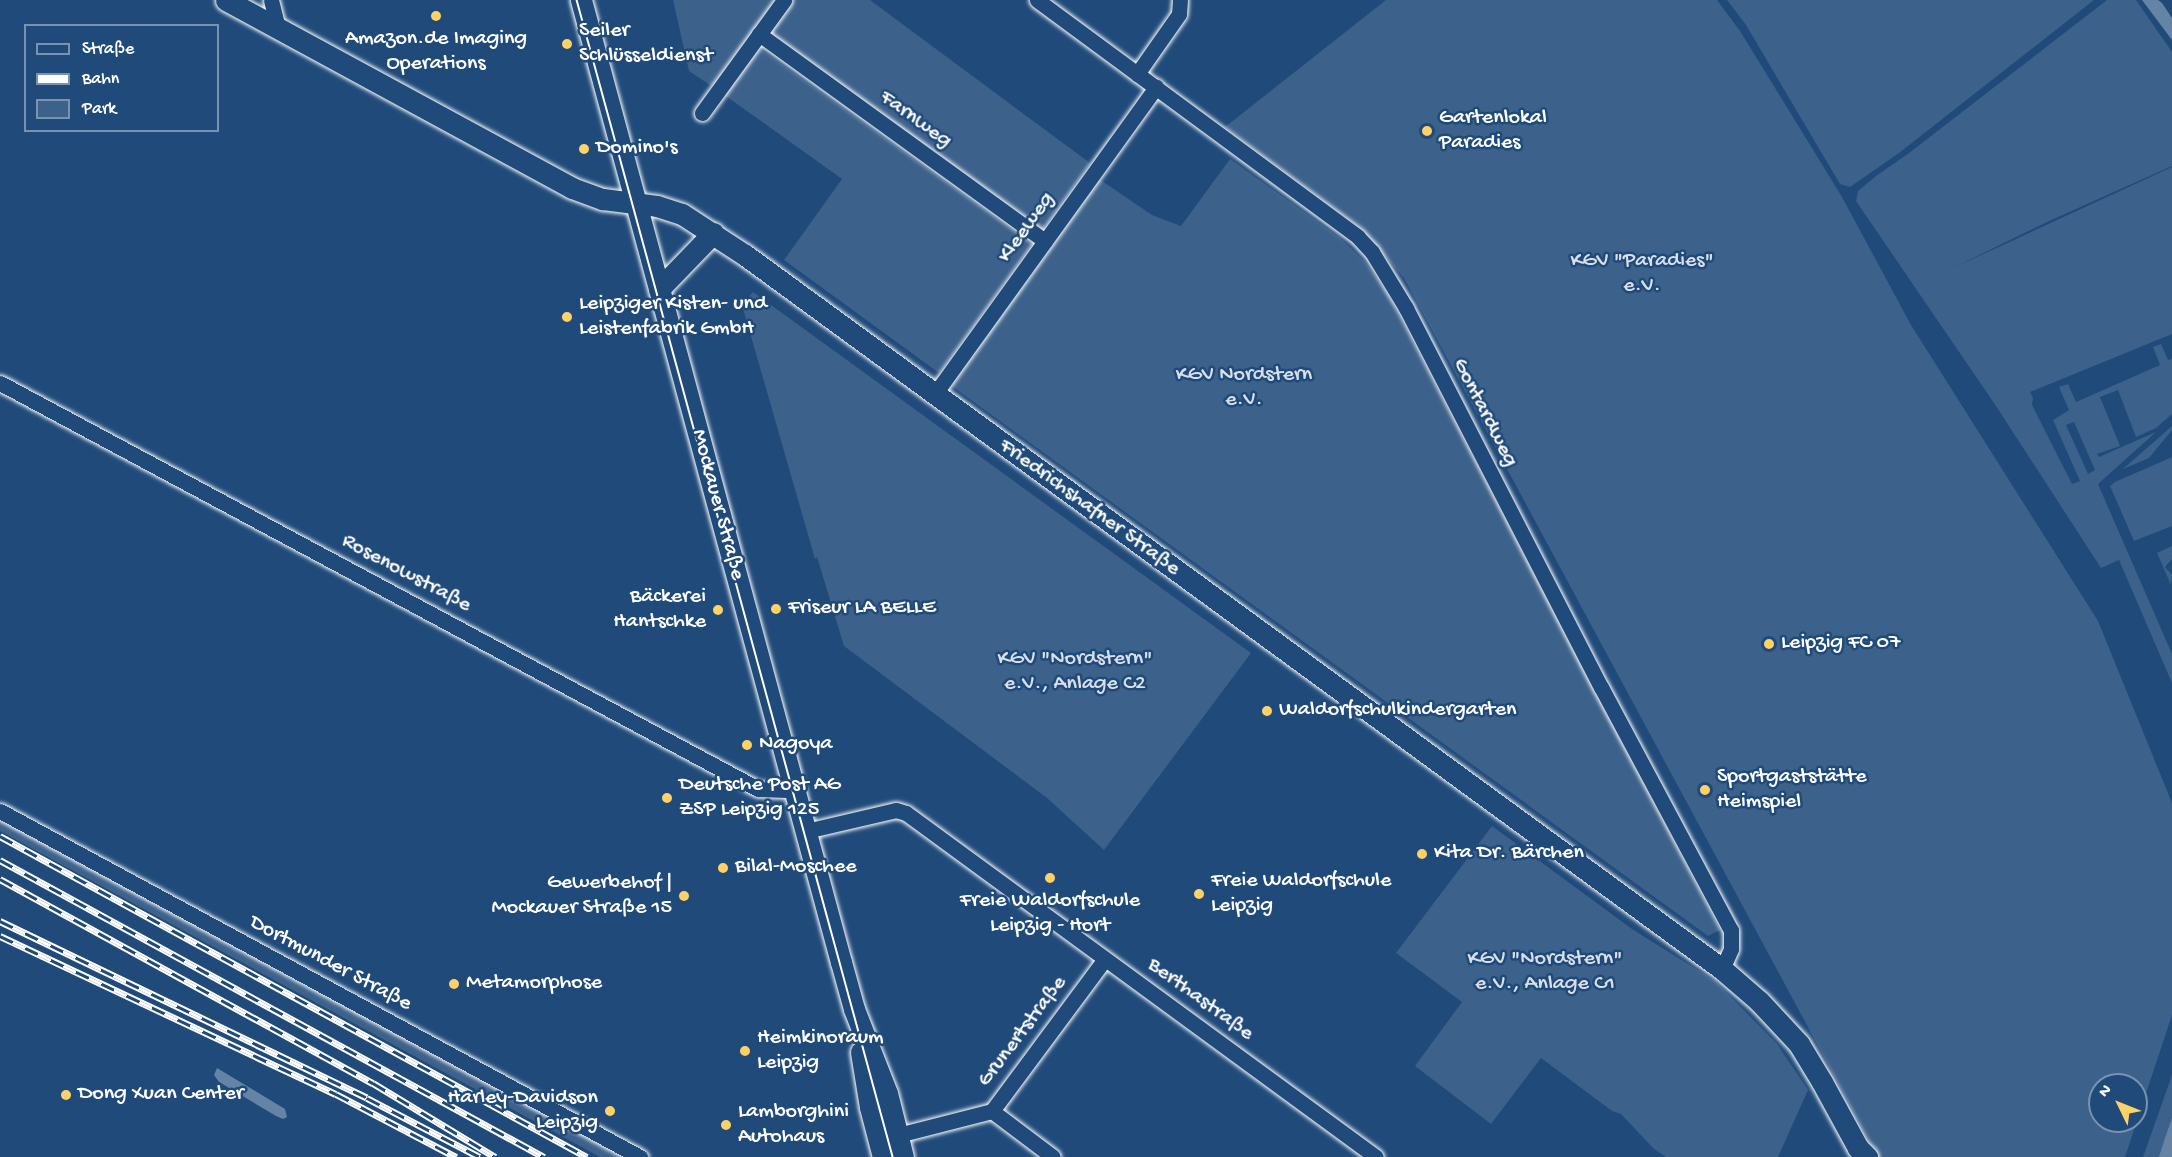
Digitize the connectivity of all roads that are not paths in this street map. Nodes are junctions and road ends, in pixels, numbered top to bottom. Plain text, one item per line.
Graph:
1 (226, 0) edge
2 (271, 0) edge
3 (581, 0) edge
4 (784, 0) edge
5 (1037, 0) edge
6 (1180, 0) edge
7 (278, 28) junction
8 (759, 34) junction
9 (1137, 74) junction
10 (1156, 87) junction
11 (702, 113) dead end
12 (636, 202) junction
13 (714, 233) junction
14 (1045, 241) junction
15 (659, 289) junction
16 (0, 383) edge
17 (934, 395) junction
18 (794, 790) junction
19 (0, 811) edge
20 (806, 831) junction
21 (1105, 959) junction
22 (1722, 969) junction
23 (854, 1010) junction
24 (992, 1111) junction
25 (898, 1135) junction
26 (1861, 1154) edge
27 (640, 1157) edge
28 (883, 1157) edge
29 (903, 1157) edge
30 (1053, 1157) edge
31 (1376, 1157) edge

1 - 7 main road, Friedrichshafner Straße
2 - 7 street
3 - 12 main road, Mockauer Straße
4 - 8 street
5 - 9 street, Gontardweg
6 - 9 street
7 - 12 main road, Friedrichshafner Straße
8 - 11 street
8 - 14 street, Farnweg
9 - 10 street, Gontardweg
10 - 14 street, Kleeweg
10 - 22 street, Gontardweg
12 - 13 main road, Friedrichshafner Straße
12 - 15 main road, Mockauer Straße
13 - 15 main road
13 - 17 main road, Friedrichshafner Straße
14 - 17 street, Kleeweg
15 - 18 main road, Mockauer Straße
16 - 18 street, Rosenowstraße
17 - 22 main road, Friedrichshafner Straße
18 - 20 main road, Mockauer Straße
19 - 27 street, Dortmunder Straße
20 - 21 street, Berthastraße
20 - 23 main road, Mockauer Straße
21 - 24 street, Grunertstraße
21 - 31 street, Berthastraße
22 - 26 main road, Friedrichshafner Straße
23 - 25 main road, Mockauer Straße
23 - 28 main road, Mockauer Straße
24 - 25 street, Grunertstraße
24 - 30 street
25 - 29 main road, Mockauer Straße

